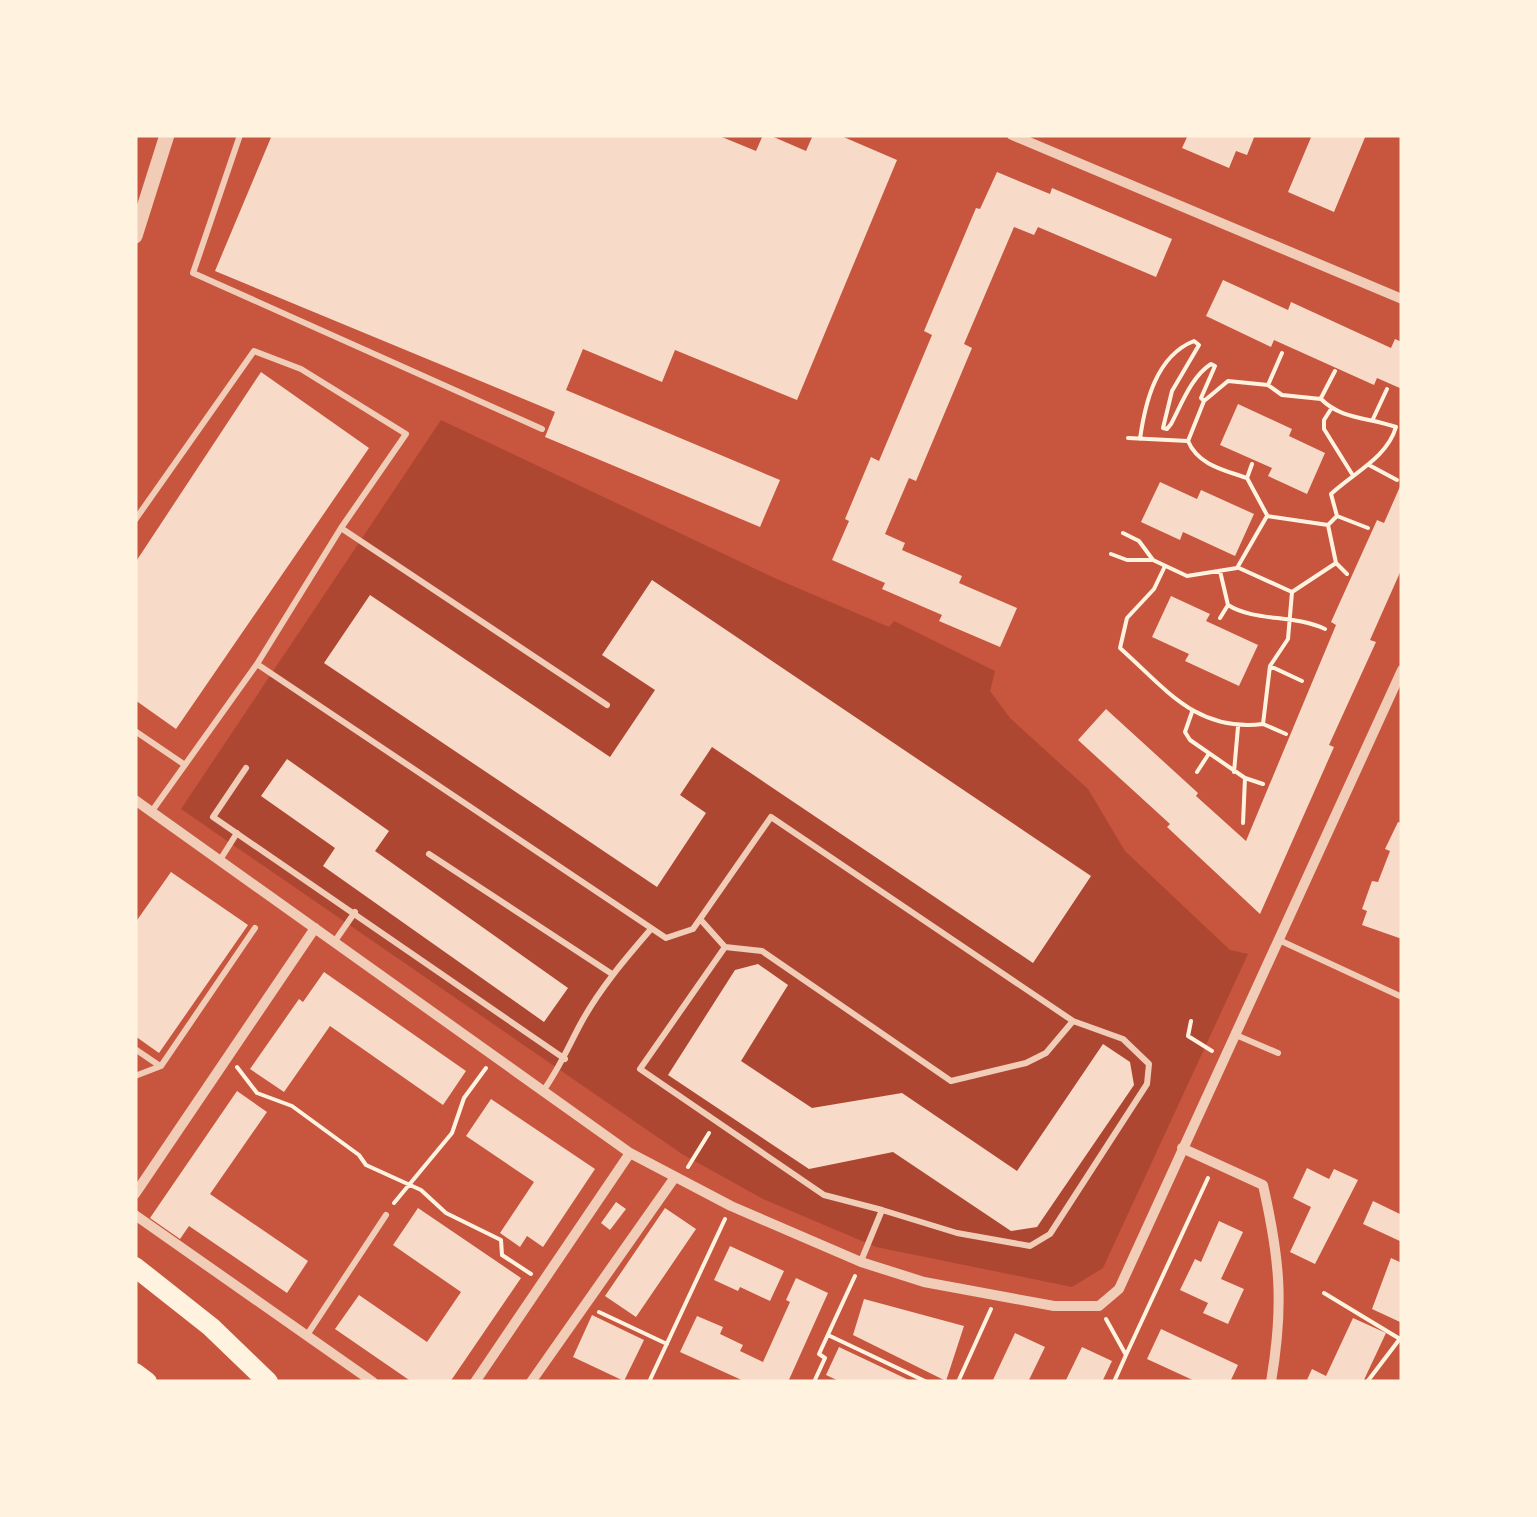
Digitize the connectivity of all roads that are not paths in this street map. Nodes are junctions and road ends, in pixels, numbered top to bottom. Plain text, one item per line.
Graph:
1 (167, 135) edge
2 (240, 135) edge
3 (1012, 135) edge
4 (135, 236) edge
5 (1402, 299) edge
6 (542, 429) dead end
7 (135, 520) edge
8 (341, 528) junction
9 (257, 664) junction
10 (1402, 670) edge
11 (607, 705) dead end
12 (135, 731) edge
13 (185, 765) junction
14 (246, 768) dead end
15 (135, 800) edge
16 (152, 811) junction
17 (236, 833) junction
18 (429, 854) dead end
19 (220, 860) junction
20 (355, 912) junction
21 (700, 919) junction
22 (256, 928) dead end
23 (314, 928) junction
24 (651, 928) junction
25 (1279, 940) junction
26 (334, 942) junction
27 (724, 947) junction
28 (612, 974) junction
29 (1402, 996) edge
30 (1072, 1021) junction
31 (1236, 1034) junction
32 (135, 1049) edge
33 (1278, 1053) dead end
34 (566, 1059) junction
35 (161, 1066) junction
36 (135, 1076) edge
37 (543, 1091) junction
38 (1182, 1148) junction
39 (630, 1153) junction
40 (678, 1178) junction
41 (135, 1194) edge
42 (882, 1210) junction
43 (135, 1215) edge
44 (386, 1215) road end
45 (861, 1262) junction
46 (135, 1267) edge
47 (306, 1337) junction
48 (135, 1373) edge
49 (147, 1382) edge
50 (268, 1382) edge
51 (373, 1382) edge
52 (475, 1382) edge
53 (531, 1382) edge
54 (1271, 1382) edge

1 - 4 street
2 - 6 lane
3 - 5 street
7 - 8 lane
8 - 9 lane
8 - 11 lane
9 - 13 lane
9 - 24 lane
10 - 25 street
12 - 13 lane
13 - 16 lane
14 - 17 lane
15 - 16 street
16 - 19 street
17 - 19 lane
17 - 20 lane
18 - 28 lane
19 - 23 street
20 - 26 lane
20 - 34 lane
21 - 24 lane
21 - 27 lane
21 - 30 lane
22 - 35 lane
23 - 26 street
23 - 41 street
24 - 28 lane
25 - 29 lane
25 - 31 street
26 - 37 street
27 - 30 lane
27 - 42 lane
28 - 34 lane
30 - 42 lane
31 - 33 lane
31 - 38 street
32 - 35 lane
34 - 37 lane
35 - 36 lane
37 - 39 street
38 - 45 street
38 - 54 street
39 - 40 street
39 - 52 street
40 - 45 street
40 - 53 street
42 - 45 lane
43 - 47 street
44 - 47 lane
46 - 50 main road
47 - 51 street
48 - 49 main road

